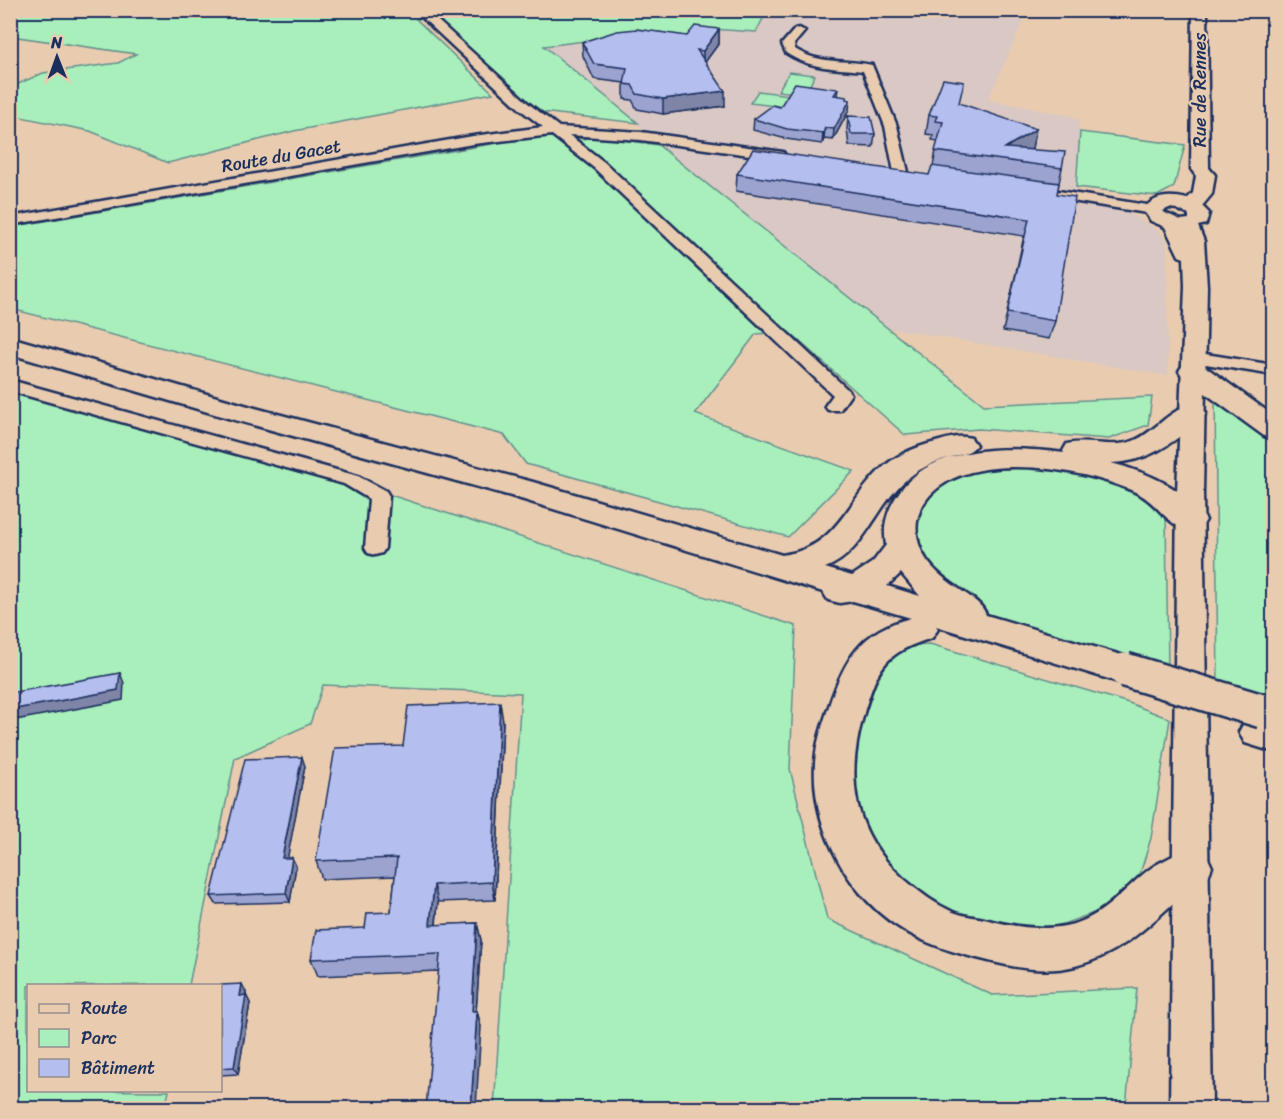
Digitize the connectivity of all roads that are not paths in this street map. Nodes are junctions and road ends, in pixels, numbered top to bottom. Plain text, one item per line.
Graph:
1 (419, 10) edge
2 (1200, 10) edge
3 (799, 31) dead end
4 (558, 131) junction
5 (796, 158) edge
6 (901, 172) edge
7 (1033, 191) edge
8 (1155, 208) joint
9 (1182, 214) junction
10 (10, 221) edge
11 (10, 345) edge
12 (1193, 364) junction
13 (1274, 370) edge
14 (10, 385) edge
15 (834, 406) dead end
16 (1192, 413) junction
17 (1274, 430) edge
18 (1099, 453) junction
19 (1190, 506) junction
20 (902, 546) junction
21 (375, 548) dead end
22 (774, 575) junction
23 (851, 588) junction
24 (920, 629) junction
25 (999, 631) junction
26 (1124, 680) junction
27 (1268, 725) edge
28 (1191, 867) junction
29 (1191, 1108) edge

1 - 4 street
2 - 9 main road, Rue de Rennes
3 - 6 street
4 - 5 street, Route du Gacet
4 - 10 street, Route du Gacet
4 - 15 street
7 - 8 street
8 - 9 main road
9 - 12 main road
11 - 22 main road
12 - 13 street
12 - 16 main road
12 - 17 main road
14 - 21 street
16 - 18 main road
16 - 19 main road
18 - 19 main road
18 - 22 main road
19 - 20 main road
19 - 28 main road
20 - 23 main road
20 - 25 main road
22 - 23 main road
22 - 24 main road
23 - 25 main road
24 - 26 main road
24 - 28 main road
25 - 26 main road
26 - 27 main road
28 - 29 main road

